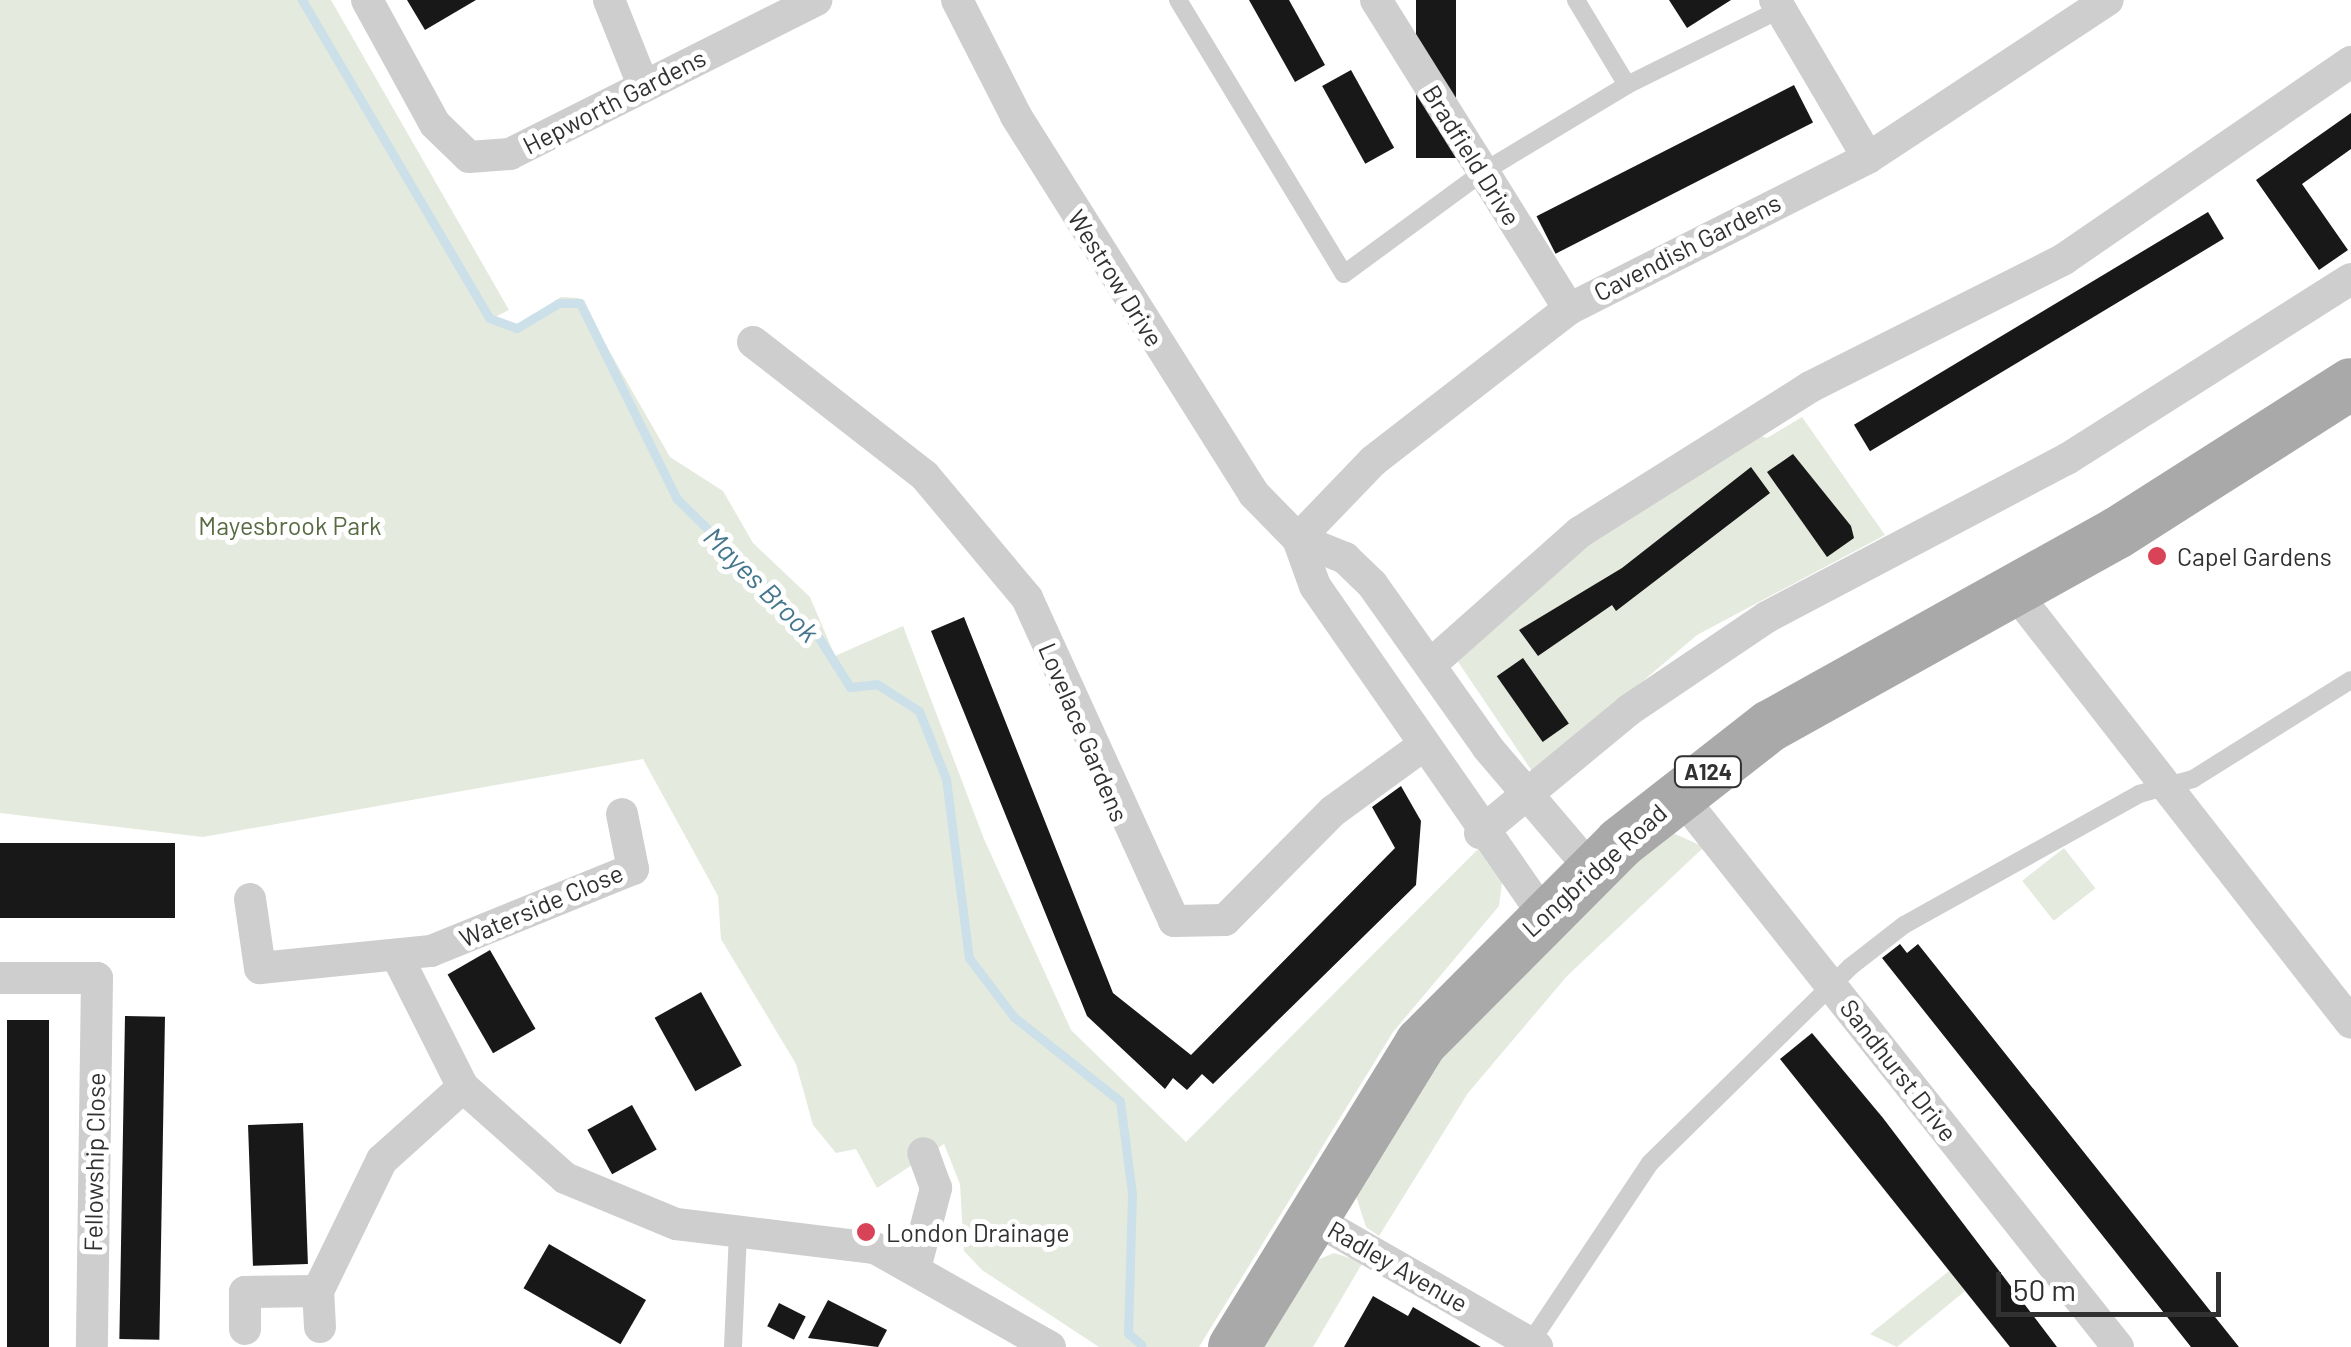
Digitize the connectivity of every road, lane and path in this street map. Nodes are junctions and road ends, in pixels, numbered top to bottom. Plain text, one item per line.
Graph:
1 (368, 0) edge
2 (609, 0) edge
3 (957, 0) edge
4 (1178, 0) edge
5 (1376, 0) edge
6 (1576, 0) edge
7 (2108, 0) edge
8 (809, 2) edge
9 (1786, 6) edge
10 (2351, 62) edge
11 (643, 85) junction
12 (1627, 86) junction
13 (1868, 158) junction
14 (1483, 172) junction
15 (2351, 279) edge
16 (1570, 309) junction
17 (753, 342) dead end
18 (2348, 391) edge
19 (1298, 538) junction
20 (2013, 590) junction
21 (1430, 665) junction
22 (2351, 680) edge
23 (1421, 747) junction
24 (2165, 788) junction
25 (1679, 794) junction
26 (1527, 796) junction
27 (622, 814) dead end
28 (1480, 833) junction
29 (1590, 868) junction
30 (250, 898) dead end
31 (1542, 914) junction
32 (398, 958) junction
33 (0, 978) edge
34 (1831, 985) junction
35 (2351, 1023) edge
36 (462, 1087) junction
37 (923, 1153) dead end
38 (1311, 1217) junction
39 (738, 1233) junction
40 (916, 1265) junction
41 (318, 1291) junction
42 (320, 1327) dead end
43 (245, 1328) dead end
44 (1534, 1345) edge
45 (92, 1347) edge
46 (734, 1347) edge
47 (1050, 1347) edge
48 (1234, 1347) edge
49 (2118, 1347) edge

1 - 11 street, Hepworth Gardens
2 - 11 street
3 - 19 street, Westrow Drive
4 - 14 lane
5 - 14 street, Bradfield Drive
6 - 12 lane
7 - 13 street, Cavendish Gardens
8 - 11 street, Hepworth Gardens
9 - 12 lane
9 - 13 street
10 - 21 street
12 - 14 lane
13 - 16 street, Cavendish Gardens
14 - 16 street, Bradfield Drive
15 - 26 street
16 - 19 street, Cavendish Gardens
17 - 23 street, Lovelace Gardens
18 - 20 main road, Longbridge Road / A124
19 - 21 street, Westrow Drive
19 - 23 street, Westrow Drive
20 - 24 street
20 - 25 main road, Longbridge Road / A124
21 - 26 street, Westrow Drive
22 - 24 lane
23 - 28 street, Westrow Drive
24 - 34 lane
24 - 35 street
25 - 29 main road, Longbridge Road / A124
25 - 34 street, Sandhurst Drive
26 - 28 street
26 - 29 street, Westrow Drive
27 - 32 street, Waterside Close
28 - 31 street, Westrow Drive
29 - 31 main road, Longbridge Road / A124
30 - 32 street, Waterside Close
31 - 38 main road, Longbridge Road / A124
32 - 36 street
33 - 45 street, Fellowship Close
34 - 44 lane
34 - 49 street, Sandhurst Drive
36 - 39 street
36 - 41 street
37 - 40 street
38 - 44 street, Radley Avenue
38 - 48 main road, Longbridge Road / A124
39 - 40 street
39 - 46 lane
40 - 47 street
41 - 42 street
41 - 43 street

